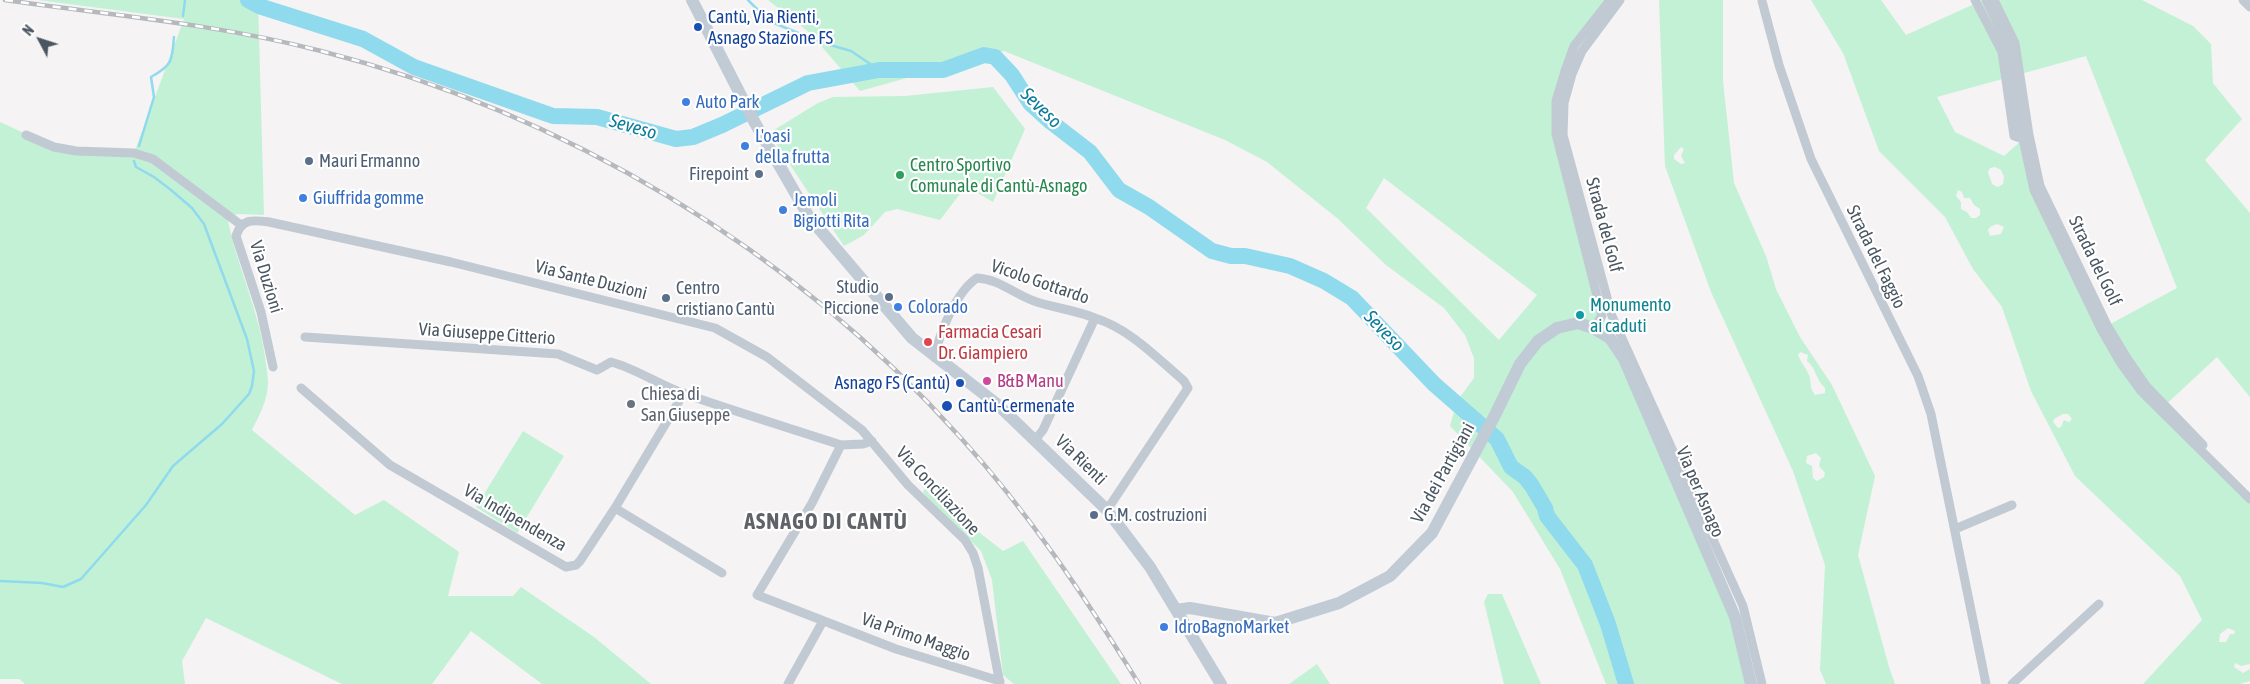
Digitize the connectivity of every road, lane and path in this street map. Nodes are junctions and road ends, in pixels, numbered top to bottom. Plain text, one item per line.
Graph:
1 (692, 0) edge
2 (1610, 0) edge
3 (1620, 0) edge
4 (1975, 0) edge
5 (1986, 0) edge
6 (1994, 0) edge
7 (2243, 0) edge
8 (1762, 1) dead end
9 (2250, 6) edge
10 (26, 135) dead end
11 (2023, 139) junction
12 (269, 222) joint
13 (241, 226) junction
14 (1095, 318) junction
15 (1593, 328) junction
16 (305, 337) dead end
17 (935, 358) junction
18 (273, 367) dead end
19 (301, 388) dead end
20 (684, 394) junction
21 (1035, 440) junction
22 (872, 441) junction
23 (842, 446) junction
24 (2250, 493) edge
25 (2250, 499) edge
26 (2012, 505) dead end
27 (614, 508) junction
28 (1107, 510) junction
29 (1955, 528) junction
30 (722, 574) dead end
31 (2099, 604) dead end
32 (1176, 610) junction
33 (823, 621) junction
34 (1000, 683) edge
35 (788, 684) edge
36 (1221, 684) edge
37 (1751, 684) edge
38 (1762, 684) edge
39 (1986, 684) edge
40 (2012, 684) edge

1 - 17 street, Via Rienti
2 - 15 street, Strada del Golf
3 - 38 street, Strada del Golf
4 - 11 street, Strada del Golf
5 - 11 street, Strada del Golf
6 - 24 street, Strada del Golf
7 - 9 street
8 - 29 street, Strada del Faggio
10 - 13 street
11 - 25 street, Strada del Golf
12 - 13 street, Via Duzioni
12 - 22 street, Via Sante Duzioni
13 - 18 street, Via Duzioni
14 - 17 street, Vicolo Gottardo
14 - 21 street
14 - 28 street
15 - 32 street, Via dei Partigiani
15 - 37 street, Via per Asnago
16 - 20 street, Via Giuseppe Citterio
17 - 21 street, Via Rienti
19 - 27 street, Via Indipendenza
20 - 23 street
20 - 27 street, Via Indipendenza
21 - 28 street, Via Rienti
22 - 23 street
22 - 34 street, Via Conciliazione
23 - 33 street, Via Primo Maggio
26 - 29 street
27 - 30 street
28 - 32 street, Via Rienti
29 - 39 street, Strada del Faggio
31 - 40 street
32 - 36 street, Via Rienti
33 - 34 street, Via Primo Maggio
33 - 35 street

